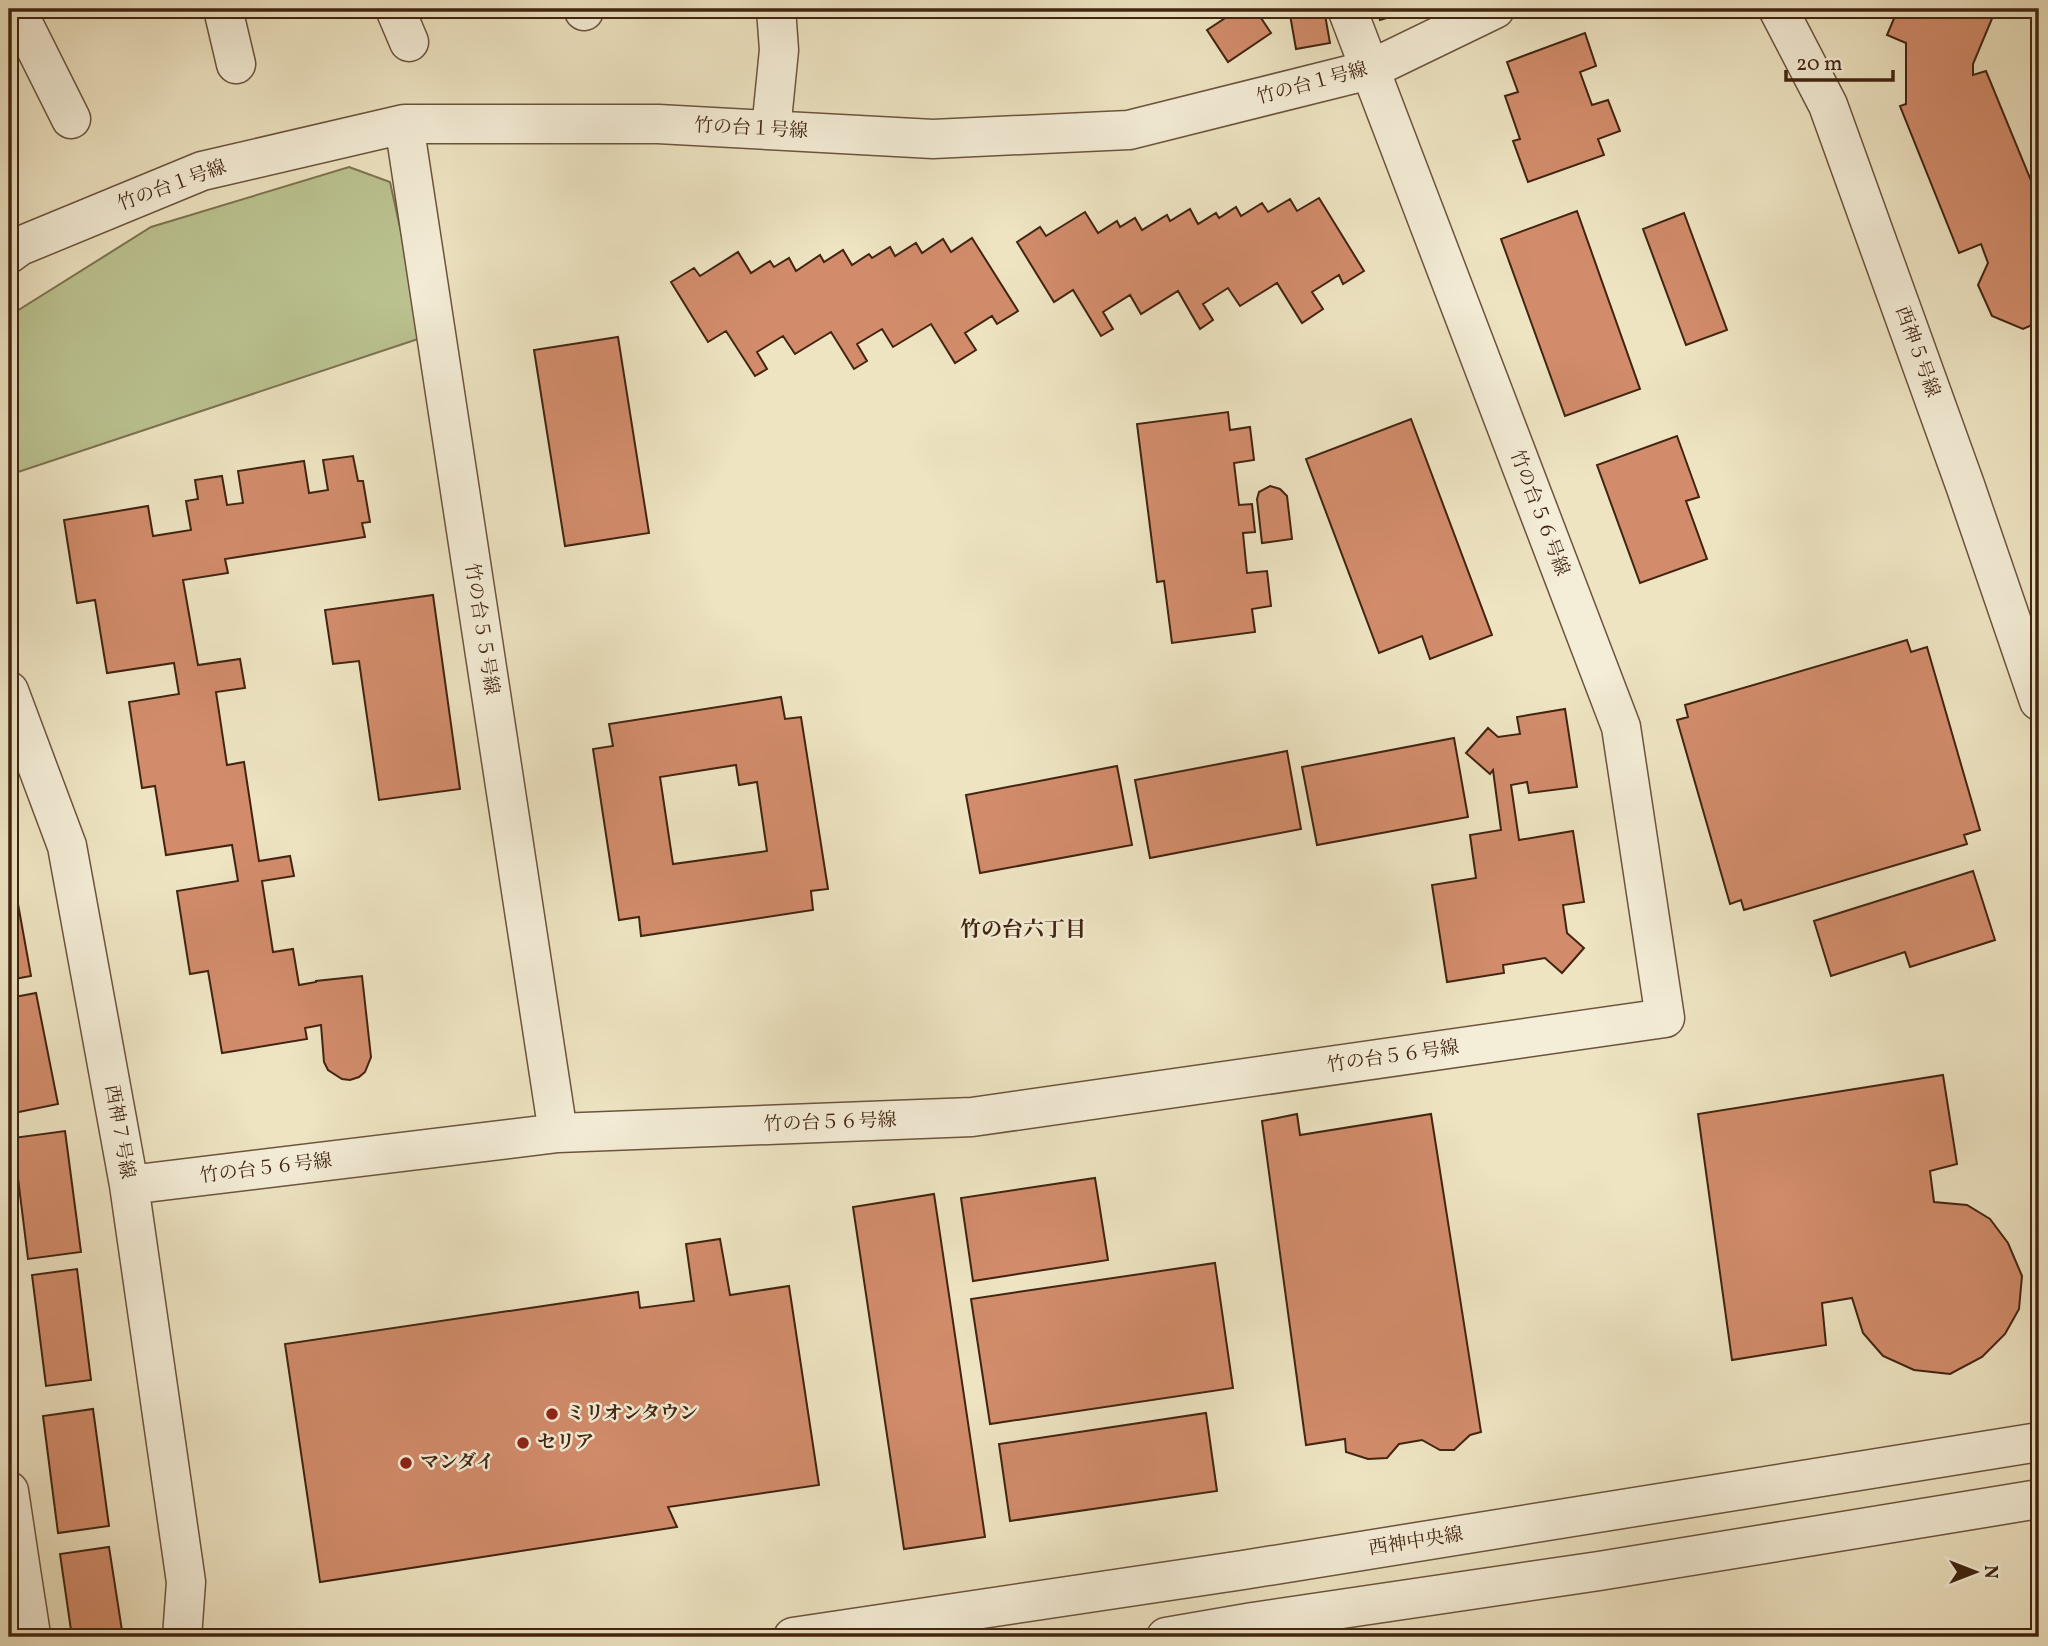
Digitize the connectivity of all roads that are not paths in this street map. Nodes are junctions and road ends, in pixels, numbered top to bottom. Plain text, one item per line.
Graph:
1 (16, 9) edge
2 (223, 9) edge
3 (776, 9) edge
4 (1347, 9) edge
5 (1494, 9) edge
6 (1778, 9) edge
7 (236, 64) dead end
8 (1369, 70) junction
9 (71, 119) dead end
10 (404, 124) junction
11 (771, 130) junction
12 (9, 254) edge
13 (9, 691) edge
14 (2039, 701) edge
15 (558, 1133) junction
16 (129, 1185) junction
17 (2039, 1442) edge
18 (9, 1492) edge
19 (2039, 1499) edge
20 (1243, 1570) junction
21 (15, 1578) edge
22 (186, 1582) junction
23 (1253, 1622) junction
24 (31, 1635) dead end
25 (182, 1637) edge
26 (210, 1637) edge
27 (793, 1637) edge
28 (1166, 1637) edge

1 - 9 street
2 - 7 street
3 - 11 street
4 - 8 street
5 - 8 street, 竹の台１号線
6 - 14 street, 西神５号線
8 - 11 street, 竹の台１号線
8 - 15 street, 竹の台５６号線
10 - 11 street, 竹の台１号線
10 - 12 street, 竹の台１号線
10 - 15 street, 竹の台５５号線
13 - 16 street, 西神７号線
15 - 16 street, 竹の台５６号線
16 - 22 street, 西神７号線
17 - 20 street, 西神中央線
18 - 21 street
19 - 23 street
20 - 23 street
20 - 27 street, 西神中央線
21 - 24 street
22 - 25 street
22 - 26 street
23 - 28 street

